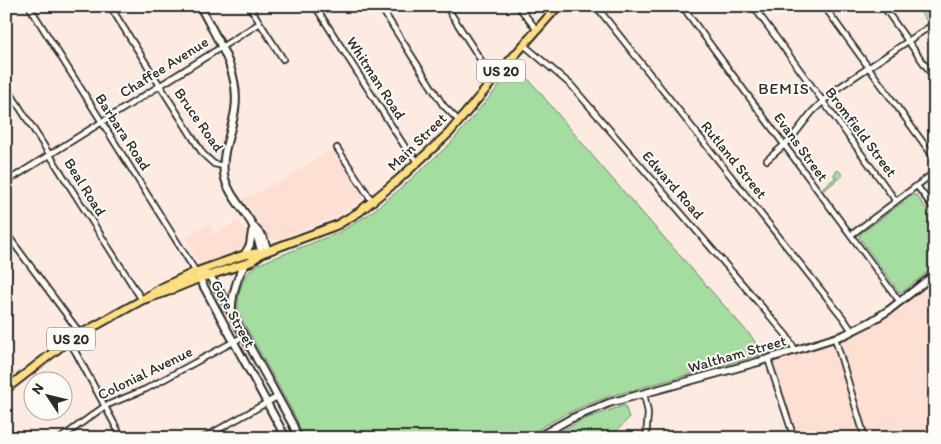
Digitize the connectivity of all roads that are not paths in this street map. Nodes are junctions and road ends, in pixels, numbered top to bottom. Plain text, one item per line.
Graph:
1 (29, 6) edge
2 (110, 6) edge
3 (200, 6) edge
4 (249, 6) edge
5 (315, 6) edge
6 (380, 6) edge
7 (446, 6) edge
8 (518, 6) edge
9 (558, 6) edge
10 (596, 6) edge
11 (682, 6) edge
12 (753, 6) edge
13 (824, 6) edge
14 (883, 6) edge
15 (260, 23) junction
16 (935, 23) edge
17 (537, 30) junction
18 (908, 41) junction
19 (524, 45) junction
20 (220, 46) junction
21 (283, 60) dead end
22 (868, 67) junction
23 (496, 77) junction
24 (935, 79) edge
25 (159, 85) junction
26 (6, 86) edge
27 (822, 101) junction
28 (101, 121) junction
29 (459, 121) junction
30 (784, 145) junction
31 (337, 148) dead end
32 (50, 154) junction
33 (935, 159) edge
34 (767, 160) dead end
35 (418, 162) junction
36 (224, 166) junction
37 (935, 172) edge
38 (6, 182) edge
39 (917, 186) junction
40 (372, 201) junction
41 (896, 201) junction
42 (935, 210) edge
43 (252, 225) junction
44 (6, 233) edge
45 (851, 235) junction
46 (265, 252) junction
47 (245, 259) junction
48 (935, 274) edge
49 (198, 275) junction
50 (209, 276) junction
51 (142, 300) junction
52 (900, 302) junction
53 (232, 314) junction
54 (852, 331) junction
55 (80, 333) junction
56 (244, 336) junction
57 (834, 338) junction
58 (68, 341) junction
59 (234, 342) junction
60 (796, 350) junction
61 (768, 359) junction
62 (6, 389) edge
63 (644, 393) junction
64 (277, 397) junction
65 (267, 403) junction
66 (105, 406) junction
67 (61, 438) edge
68 (122, 438) edge
69 (203, 438) edge
70 (286, 438) edge
71 (298, 438) edge
72 (536, 438) edge
73 (646, 438) edge
74 (794, 438) edge
75 (865, 438) edge

1 - 28 street, Barbara Road
2 - 25 street, Bruce Road
3 - 20 street
4 - 15 street
5 - 35 street, Whitman Road
6 - 29 street
7 - 23 street
8 - 17 street
9 - 17 main road, Main Street / US 20
10 - 54 street, Rutland Street
11 - 30 street, Evans Street
12 - 27 street, Bromfield Street
13 - 22 street
14 - 18 street
15 - 20 street, Chaffee Avenue
15 - 21 street
16 - 18 street
17 - 19 main road, Main Street / US 20
18 - 22 street
18 - 24 street
19 - 23 main road, Main Street / US 20
19 - 60 street, Edward Road
20 - 25 street, Chaffee Avenue
20 - 36 street
22 - 27 street
22 - 33 street
23 - 29 main road, Main Street / US 20
25 - 28 street, Chaffee Avenue
25 - 36 street, Bruce Road
26 - 32 street, Beal Road
27 - 30 street
27 - 41 street, Bromfield Street
28 - 32 street, Chaffee Avenue
28 - 49 street, Barbara Road
29 - 35 main road, Main Street / US 20
30 - 34 street
30 - 45 street, Evans Street
31 - 40 street
32 - 38 street, Chaffee Avenue
32 - 51 street, Beal Road
35 - 40 main road, Main Street / US 20
36 - 43 street
37 - 39 street
39 - 41 street
39 - 42 street
40 - 46 main road, Main Street / US 20
41 - 45 street
43 - 46 street
43 - 47 street
44 - 55 street
45 - 52 street, Evans Street
46 - 47 main road, Main Street / US 20
47 - 49 main road, Main Street / US 20
47 - 50 main road, Main Street / US 20
47 - 53 street
48 - 52 street, Waltham Street
49 - 50 main road, Main Street / US 20
49 - 51 main road, Main Street / US 20
49 - 59 street, Gore Street
50 - 53 street, Gore Street
51 - 55 main road, Main Street / US 20
52 - 54 street, Waltham Street
53 - 56 street, Gore Street
54 - 57 street, Waltham Street
55 - 58 main road, Main Street / US 20
56 - 59 street, Colonial Avenue
56 - 64 street, Gore Street
57 - 60 street, Waltham Street
57 - 75 street
58 - 62 main road, Main Street / US 20
58 - 66 street
59 - 65 street, Gore Street
59 - 66 street, Colonial Avenue
60 - 61 street, Waltham Street
61 - 63 street, Waltham Street
61 - 74 street
63 - 72 street, Waltham Street
63 - 73 street
64 - 65 street
64 - 71 street, Gore Street
65 - 69 street
65 - 70 street, Gore Street
66 - 67 street, Colonial Avenue
66 - 68 street

